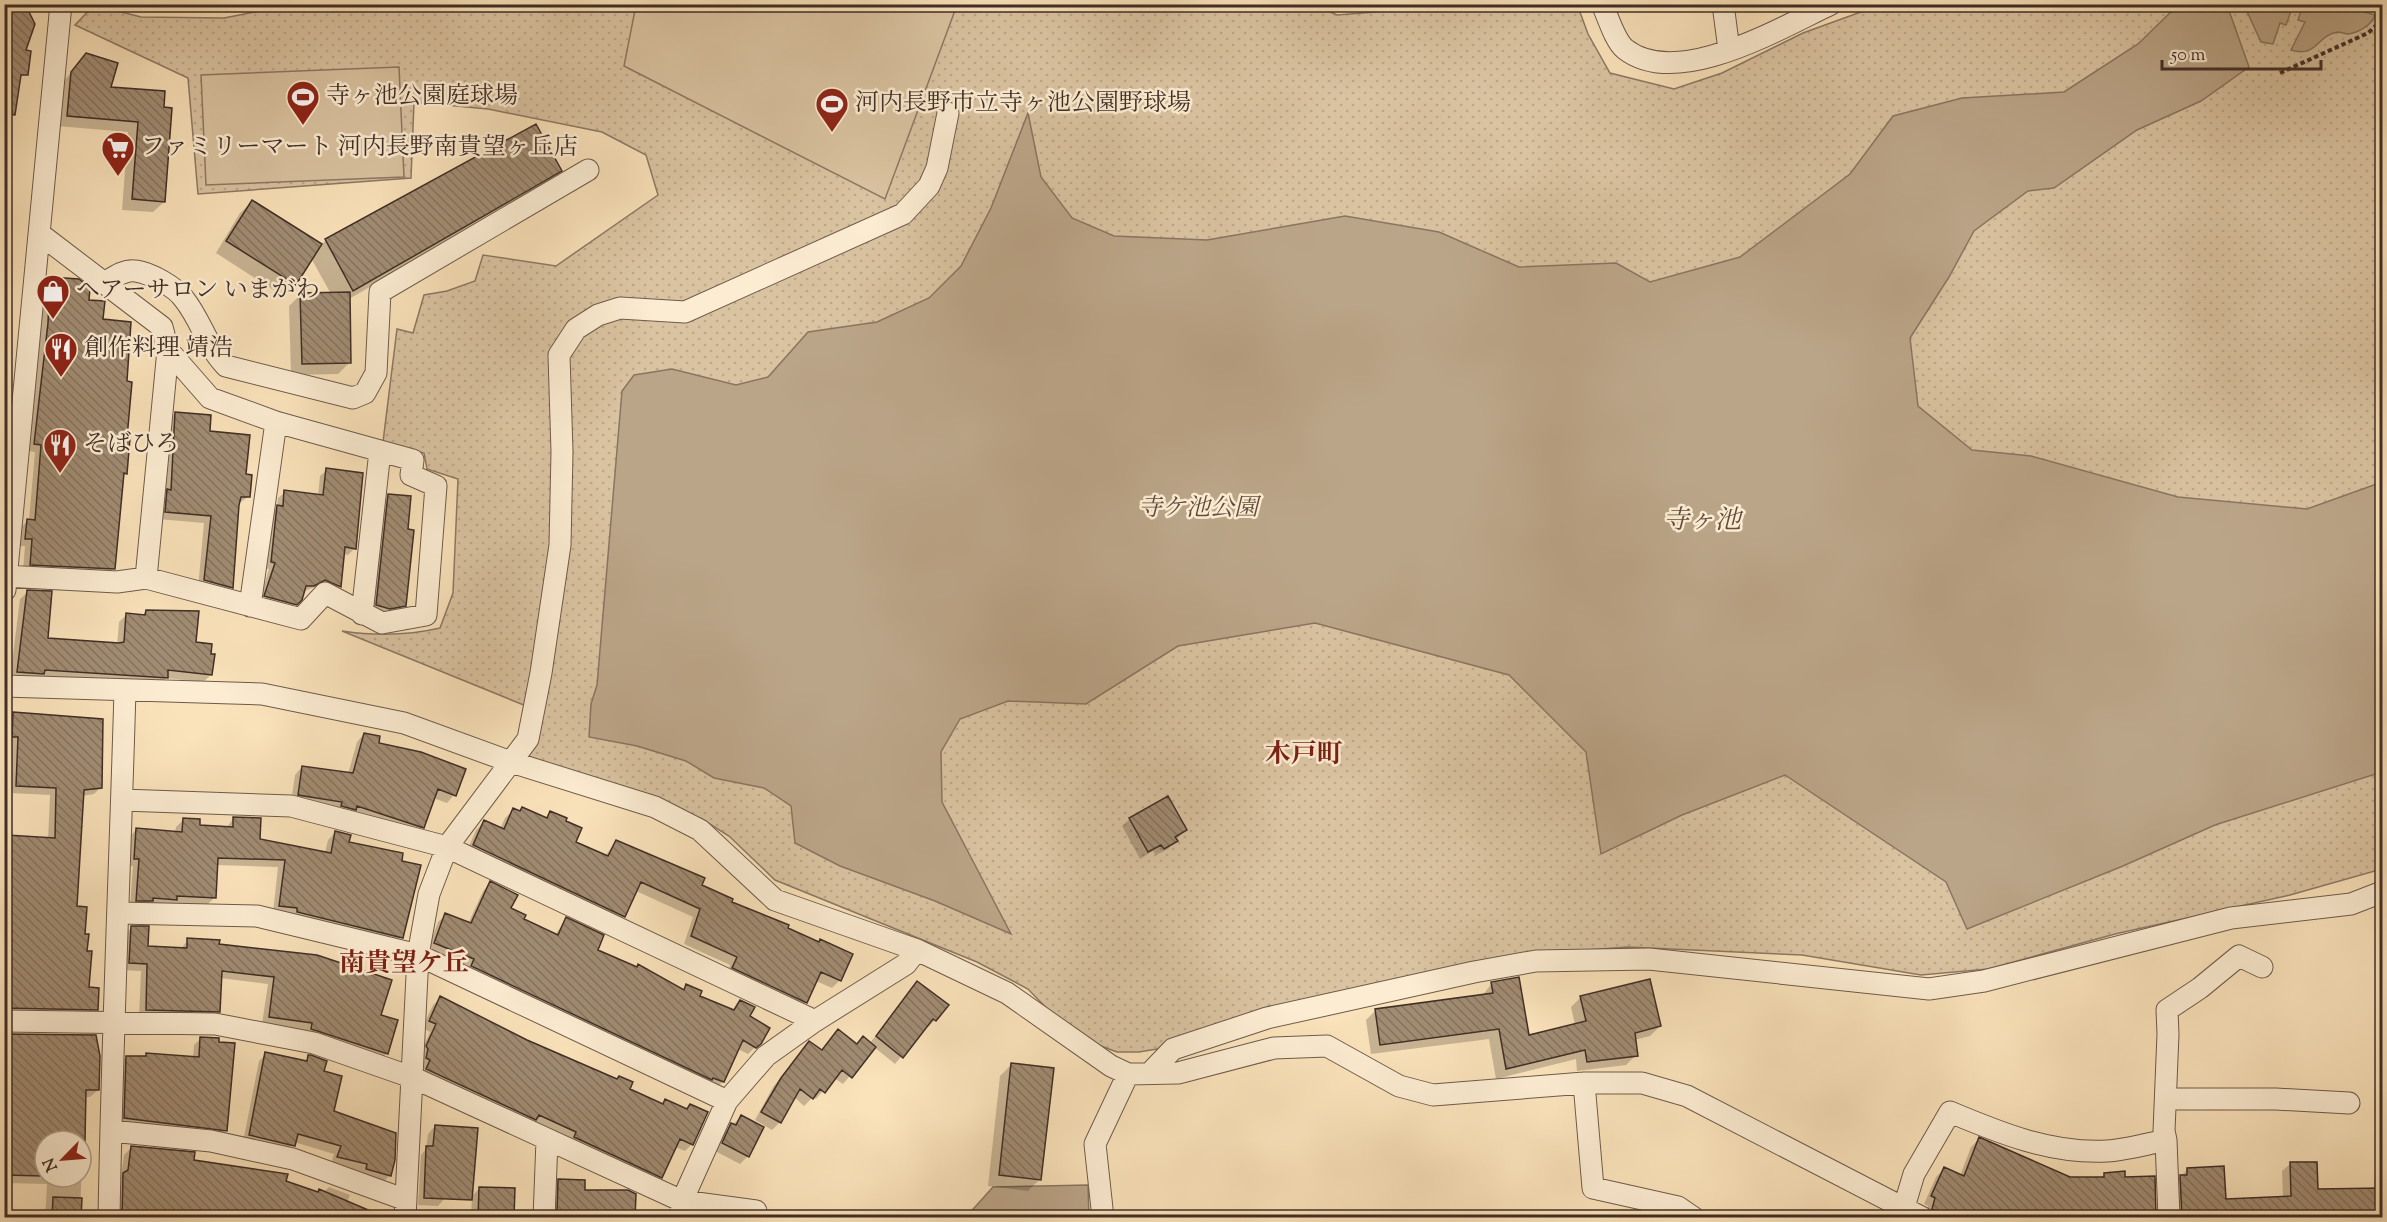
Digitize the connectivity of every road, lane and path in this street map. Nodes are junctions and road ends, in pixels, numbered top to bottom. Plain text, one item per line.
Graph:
1 (61, 4) edge
2 (1602, 4) edge
3 (1723, 4) edge
4 (1831, 4) edge
5 (2382, 20) edge
6 (1729, 50) junction
7 (2280, 73) dead end
8 (948, 112) dead end
9 (588, 170) dead end
10 (40, 234) junction
11 (106, 282) junction
12 (168, 350) junction
13 (14, 378) edge
14 (276, 422) junction
15 (380, 450) junction
16 (146, 578) junction
17 (5, 581) edge
18 (250, 606) junction
19 (362, 614) junction
20 (4, 686) edge
21 (125, 690) junction
22 (511, 762) junction
23 (122, 800) junction
24 (447, 847) junction
25 (2382, 892) edge
26 (119, 913) junction
27 (917, 950) junction
28 (418, 955) junction
29 (2262, 967) dead end
30 (4, 1021) edge
31 (814, 1021) junction
32 (112, 1022) junction
33 (1150, 1072) junction
34 (1128, 1074) junction
35 (414, 1078) junction
36 (1584, 1083) junction
37 (2166, 1100) junction
38 (727, 1101) junction
39 (2349, 1103) dead end
40 (111, 1131) junction
41 (547, 1140) junction
42 (2166, 1140) junction
43 (1904, 1207) junction
44 (405, 1209) edge
45 (681, 1209) edge
46 (756, 1211) dead end
47 (109, 1218) edge
48 (544, 1218) edge
49 (1103, 1218) edge
50 (1694, 1218) edge
51 (1923, 1218) edge
52 (2169, 1218) edge

1 - 10 street
2 - 6 street
3 - 6 street
4 - 6 street
5 - 7 path
8 - 22 street
9 - 11 street
10 - 11 street
10 - 13 street
11 - 12 street
12 - 14 street
12 - 16 street
13 - 17 street
14 - 15 street
14 - 18 street
15 - 19 street
15 - 19 street
16 - 17 street
16 - 18 street
18 - 19 street
20 - 21 street
21 - 22 street
21 - 23 street
22 - 24 street
22 - 27 street
23 - 24 street
23 - 26 street
24 - 28 street
24 - 31 street
25 - 33 street
26 - 28 street
26 - 32 street
27 - 31 street
27 - 34 street
28 - 35 street
28 - 38 street
29 - 37 street
30 - 32 street
31 - 38 street
32 - 35 street
32 - 40 street
33 - 34 street
33 - 36 street
34 - 49 street
35 - 41 street
35 - 44 street
36 - 43 street
36 - 50 street
37 - 39 street
37 - 42 street
38 - 45 street
40 - 44 street
40 - 47 street
41 - 45 street
41 - 48 street
42 - 43 street
42 - 52 street
43 - 51 street
45 - 46 street

